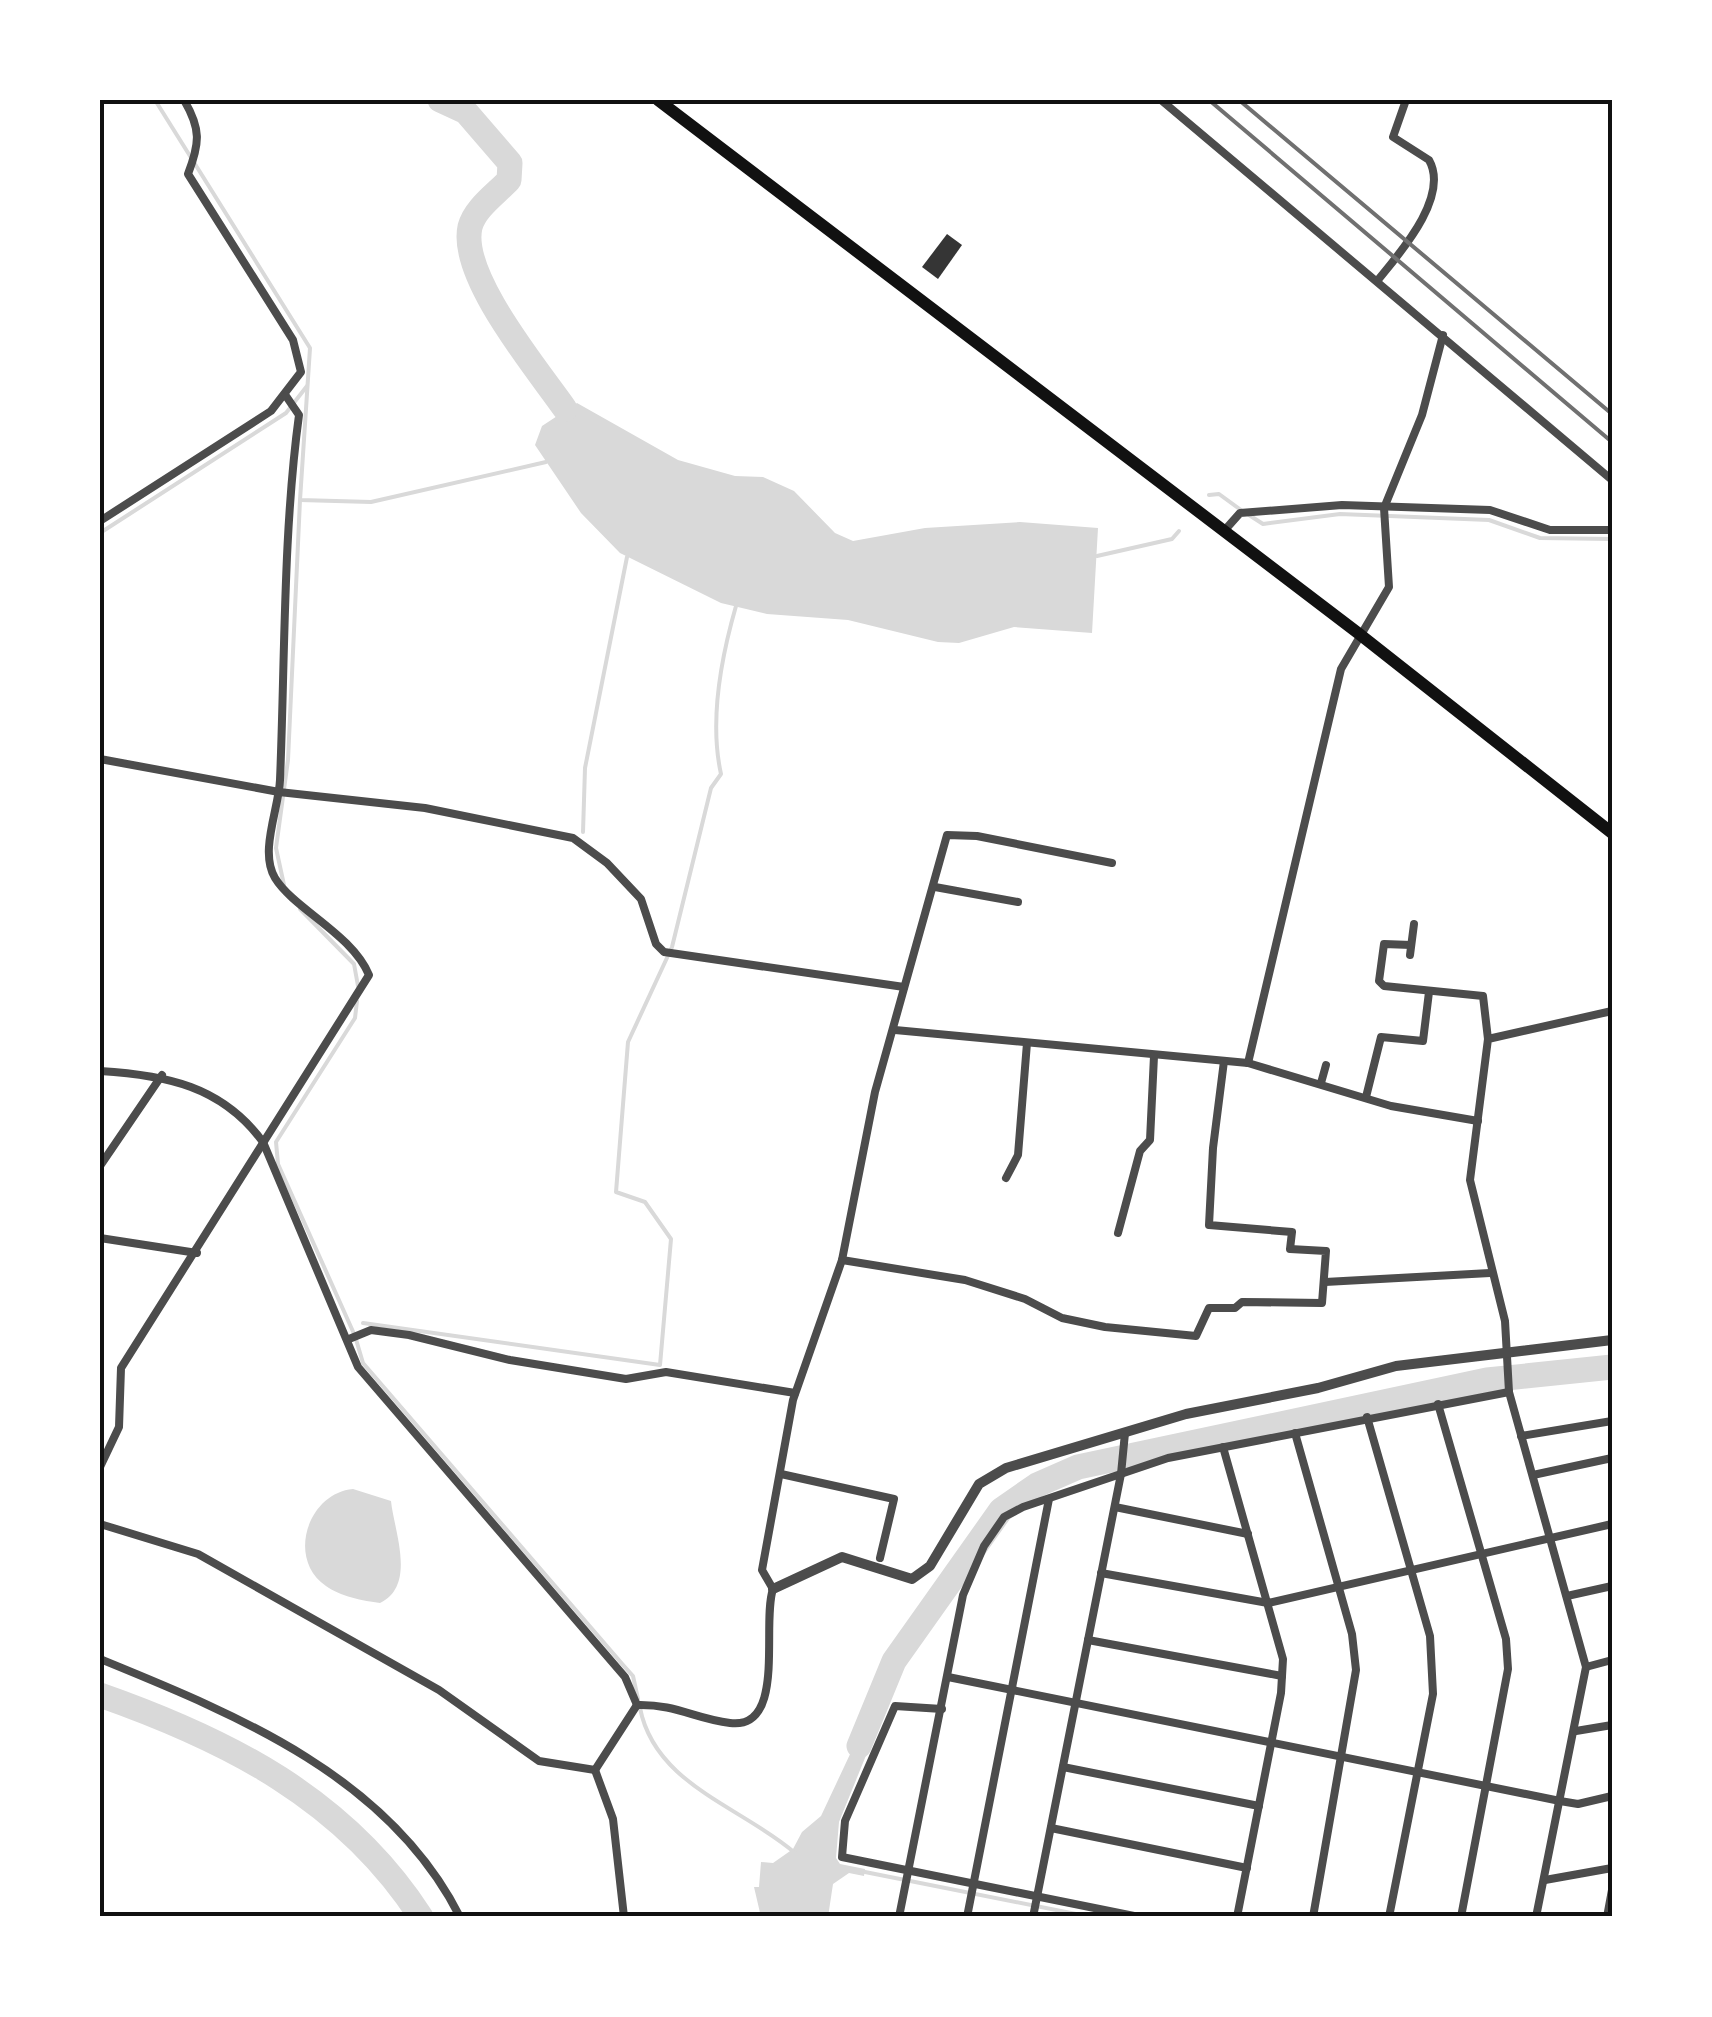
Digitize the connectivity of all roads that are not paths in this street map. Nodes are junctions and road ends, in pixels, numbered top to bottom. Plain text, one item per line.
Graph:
1 (184, 100) edge
2 (658, 100) edge
3 (1161, 100) edge
4 (1406, 100) edge
5 (1378, 280) junction
6 (1443, 335) junction
7 (286, 396) junction
8 (1612, 480) edge
9 (1384, 508) junction
10 (100, 521) edge
11 (1612, 530) edge
12 (1224, 531) junction
13 (1358, 633) junction
14 (100, 760) edge
15 (280, 792) junction
16 (1612, 833) edge
17 (1112, 863) dead end
18 (935, 887) junction
19 (1018, 902) dead end
20 (1414, 924) dead end
21 (904, 987) junction
22 (1429, 992) junction
23 (1612, 1011) edge
24 (895, 1030) junction
25 (1488, 1038) junction
26 (1027, 1043) junction
27 (1154, 1056) junction
28 (1224, 1061) junction
29 (1248, 1063) junction
30 (1326, 1064) dead end
31 (100, 1071) edge
32 (162, 1075) junction
33 (1321, 1083) junction
34 (1366, 1097) junction
35 (1478, 1120) junction
36 (264, 1142) junction
37 (100, 1166) edge
38 (1006, 1178) dead end
39 (1118, 1232) dead end
40 (100, 1238) edge
41 (196, 1252) junction
42 (842, 1260) junction
43 (1490, 1273) junction
44 (1326, 1282) junction
45 (349, 1339) junction
46 (1612, 1340) edge
47 (1507, 1353) junction
48 (1509, 1392) junction
49 (795, 1393) junction
50 (1438, 1404) junction
51 (1367, 1417) junction
52 (1612, 1420) edge
53 (1125, 1433) junction
54 (1295, 1433) junction
55 (1522, 1436) junction
56 (1223, 1447) junction
57 (1612, 1458) edge
58 (100, 1467) edge
59 (780, 1474) junction
60 (1121, 1474) junction
61 (1533, 1475) junction
62 (1049, 1499) junction
63 (1115, 1507) junction
64 (100, 1524) edge
65 (1612, 1524) edge
66 (1248, 1534) junction
67 (1551, 1538) junction
68 (1482, 1554) junction
69 (880, 1558) dead end
70 (1412, 1570) junction
71 (1101, 1574) junction
72 (1612, 1586) edge
73 (1339, 1587) junction
74 (772, 1590) junction
75 (1567, 1596) junction
76 (1268, 1603) junction
77 (1088, 1640) junction
78 (100, 1660) edge
79 (1612, 1660) edge
80 (1586, 1667) junction
81 (1282, 1676) junction
82 (948, 1677) junction
83 (1012, 1690) junction
84 (1076, 1702) junction
85 (637, 1705) junction
86 (942, 1709) junction
87 (1612, 1726) edge
88 (1576, 1731) junction
89 (1272, 1742) junction
90 (1344, 1757) junction
91 (1063, 1766) junction
92 (594, 1770) junction
93 (1418, 1772) junction
94 (1488, 1786) junction
95 (1612, 1796) edge
96 (1560, 1801) junction
97 (1260, 1806) junction
98 (1051, 1828) junction
99 (1247, 1868) junction
100 (1612, 1868) edge
101 (908, 1871) junction
102 (1544, 1880) junction
103 (974, 1884) junction
104 (1612, 1890) edge
105 (1037, 1898) junction
106 (460, 1917) edge
107 (624, 1917) edge
108 (898, 1917) edge
109 (967, 1917) edge
110 (1033, 1917) edge
111 (1139, 1917) edge
112 (1238, 1917) edge
113 (1313, 1917) edge
114 (1389, 1917) edge
115 (1461, 1917) edge
116 (1536, 1917) edge
117 (1606, 1917) edge

1 - 7 street
2 - 12 highway
3 - 5 street
4 - 5 street
5 - 6 street
6 - 8 street
6 - 9 street
7 - 10 street
7 - 15 street
9 - 11 street
9 - 12 street
9 - 13 street
12 - 13 highway
13 - 16 highway
13 - 29 street
14 - 15 street
15 - 21 street
15 - 36 street
17 - 18 street
18 - 19 street
18 - 21 street
20 - 22 street
21 - 24 street
22 - 25 street
22 - 34 street
23 - 25 street
24 - 26 street
24 - 42 street
25 - 35 street
26 - 27 street
26 - 38 street
27 - 28 street
27 - 39 street
28 - 29 street
28 - 44 street
29 - 33 street
30 - 33 street
31 - 32 street
32 - 36 street
32 - 37 street
33 - 34 street
34 - 35 street
35 - 43 street
36 - 41 street
36 - 45 street
40 - 41 street
41 - 58 street
42 - 44 street
42 - 49 street
43 - 44 street
43 - 47 street
45 - 49 street
45 - 85 street
46 - 47 street
47 - 48 street
47 - 53 street
48 - 50 street
48 - 55 street
49 - 59 street
50 - 51 street
50 - 68 street
51 - 54 street
51 - 70 street
52 - 55 street
53 - 60 street
53 - 74 street
54 - 56 street
54 - 73 street
55 - 61 street
56 - 60 street
56 - 66 street
57 - 61 street
59 - 69 street
59 - 74 street
60 - 62 street
60 - 63 street
61 - 67 street
62 - 82 street
62 - 83 street
63 - 66 street
63 - 71 street
64 - 92 street
65 - 67 street
66 - 76 street
67 - 68 street
67 - 75 street
68 - 70 street
68 - 94 street
70 - 73 street
70 - 93 street
71 - 76 street
71 - 77 street
72 - 75 street
73 - 76 street
73 - 90 street
74 - 85 street
75 - 80 street
76 - 81 street
77 - 81 street
77 - 84 street
78 - 106 street
79 - 80 street
80 - 88 street
81 - 89 street
82 - 83 street
82 - 86 street
83 - 84 street
83 - 103 street
84 - 89 street
84 - 91 street
85 - 92 street
86 - 101 street
86 - 101 street
87 - 88 street
88 - 96 street
89 - 90 street
89 - 97 street
90 - 93 street
90 - 113 street
91 - 97 street
91 - 98 street
92 - 107 street
93 - 94 street
93 - 114 street
94 - 96 street
94 - 115 street
95 - 96 street
96 - 102 street
97 - 99 street
98 - 99 street
98 - 105 street
99 - 112 street
100 - 102 street
101 - 103 street
101 - 108 street
102 - 116 street
103 - 105 street
103 - 109 street
104 - 117 street
105 - 110 street
105 - 111 street

